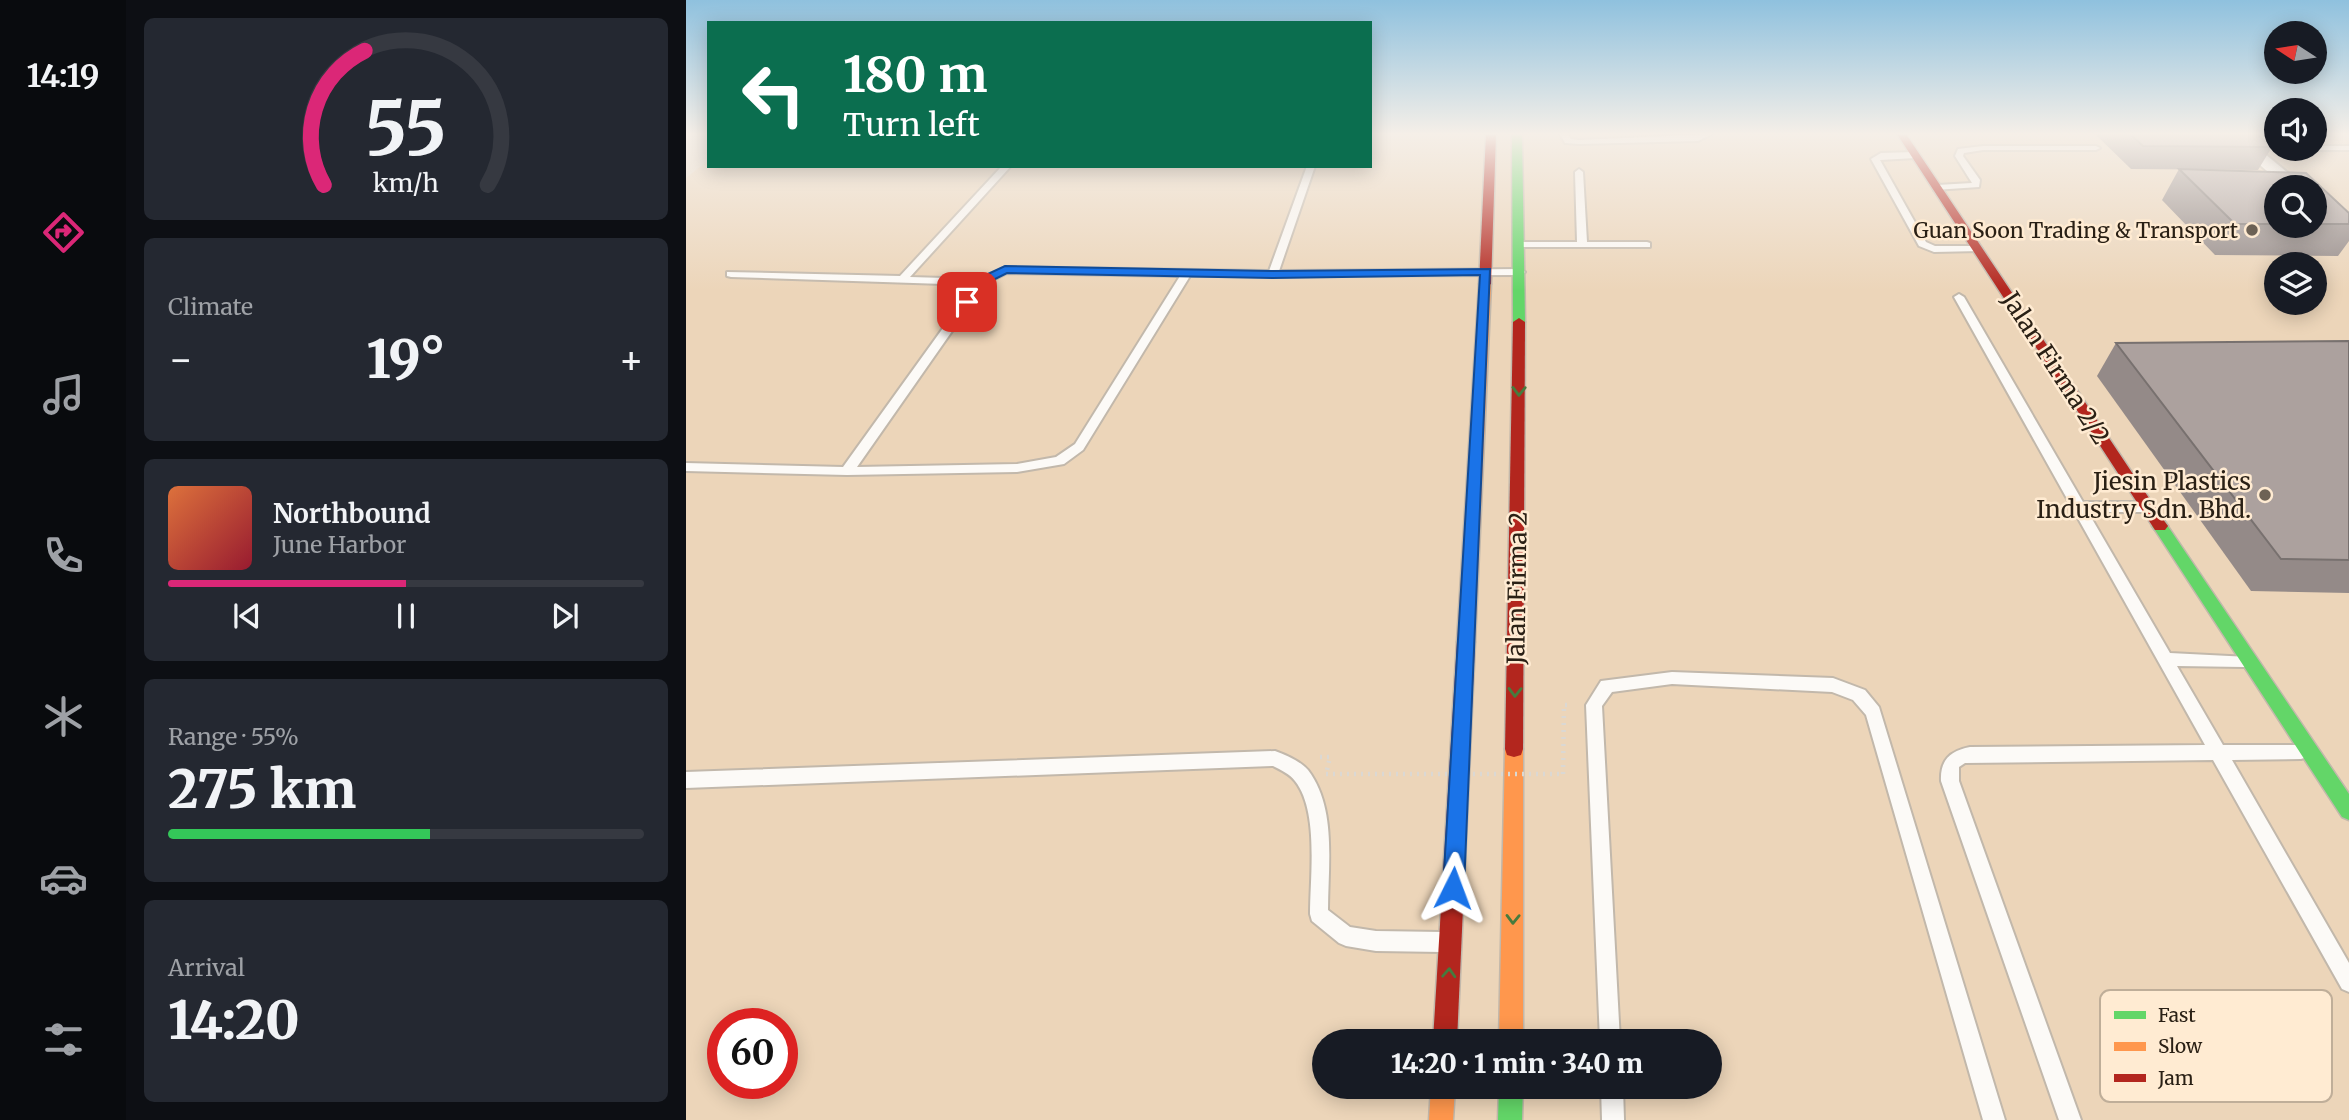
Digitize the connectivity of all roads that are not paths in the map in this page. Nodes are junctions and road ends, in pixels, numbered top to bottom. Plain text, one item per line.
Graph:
1 (988, 186) edge
2 (1304, 186) edge
3 (1489, 186) edge
4 (1518, 186) edge
5 (1580, 186) edge
6 (1890, 186) edge
7 (1960, 186) edge
8 (1937, 188) joint
9 (1520, 245) junction
10 (1582, 245) junction
11 (1647, 245) dead end
12 (1977, 249) junction
13 (1187, 272) junction
14 (1486, 272) junction
15 (1520, 272) junction
16 (731, 274) dead end
17 (1273, 274) junction
18 (901, 281) junction
19 (981, 282) junction
20 (1959, 297) dead end
21 (686, 467) edge
22 (846, 471) junction
23 (2080, 507) junction
24 (2148, 507) junction
25 (2166, 659) junction
26 (2249, 661) junction
27 (2310, 751) junction
28 (2218, 752) junction
29 (686, 780) edge
30 (2349, 811) edge
31 (1451, 942) junction
32 (2349, 982) edge
33 (1446, 1029) edge
34 (1511, 1029) edge
35 (1608, 1029) edge
36 (1442, 1099) edge
37 (1511, 1099) edge
38 (1612, 1099) edge
39 (1441, 1120) edge
40 (1510, 1120) edge
41 (1613, 1120) edge
42 (1994, 1120) edge
43 (2070, 1120) edge

1 - 18 lane
2 - 17 lane
3 - 14 main road, Jalan Firma 2
4 - 9 main road, Jalan Firma 2
5 - 10 lane
6 - 12 lane
7 - 8 lane
8 - 12 main road, Jalan Firma 2/2
9 - 10 lane
9 - 15 main road, Jalan Firma 2
10 - 11 lane
12 - 24 main road, Jalan Firma 2/2
13 - 17 lane
13 - 19 lane
13 - 22 lane
14 - 15 lane
14 - 17 lane
14 - 31 main road, Jalan Firma 2
15 -> 34 main road, Jalan Firma 2
16 - 18 lane
18 - 19 lane
19 - 22 lane
20 - 23 lane
21 - 22 lane
23 - 24 lane
23 - 25 lane
24 - 26 main road, Jalan Firma 2/2
25 - 26 lane
25 - 28 lane
26 - 27 main road, Jalan Firma 2/2
27 - 28 lane
27 - 30 main road, Jalan Firma 2/2
28 - 32 lane
28 - 43 lane
29 - 31 lane
33 -> 31 main road, Jalan Firma 2
35 - 42 lane
36 - 39 main road
37 - 40 main road
38 - 41 lane

